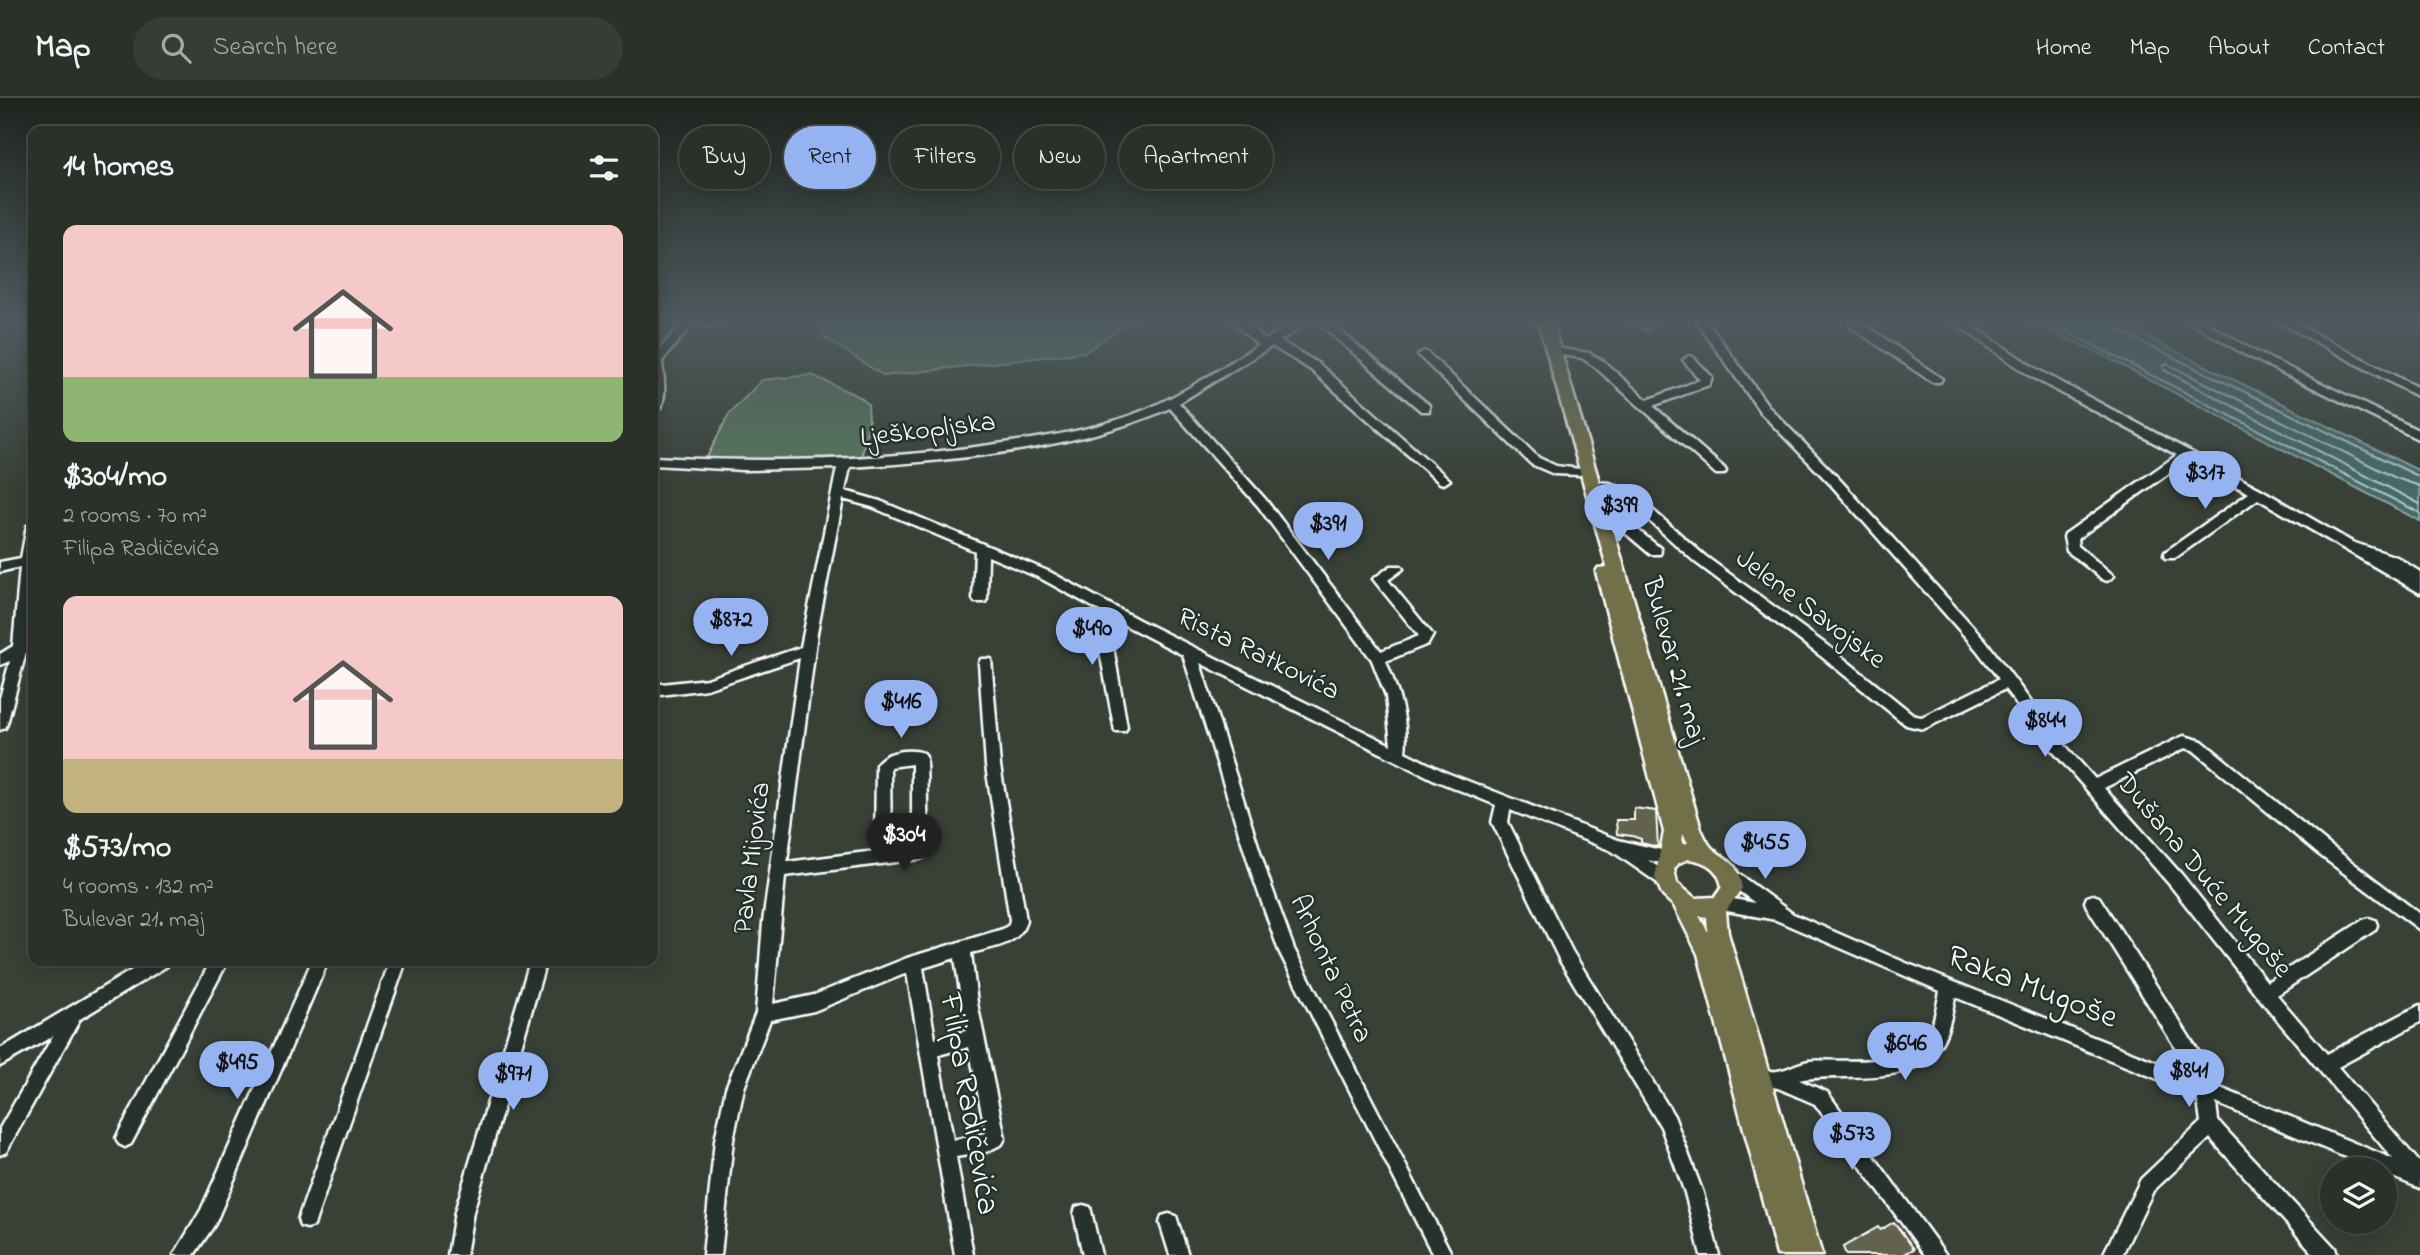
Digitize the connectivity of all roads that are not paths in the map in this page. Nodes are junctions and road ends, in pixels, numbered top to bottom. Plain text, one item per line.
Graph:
1 (1215, 375) edge
2 (1323, 375) edge
3 (1386, 375) edge
4 (1445, 375) edge
5 (1550, 375) edge
6 (1561, 375) edge
7 (1611, 375) edge
8 (1704, 375) edge
9 (1740, 375) edge
10 (1930, 375) edge
11 (2038, 375) edge
12 (2295, 375) edge
13 (2384, 375) edge
14 (1936, 379) dead end
15 (2420, 394) edge
16 (1171, 402) junction
17 (1644, 405) junction
18 (1425, 408) dead end
19 (2420, 436) edge
20 (2184, 456) junction
21 (658, 461) edge
22 (844, 466) junction
23 (1720, 471) dead end
24 (1576, 472) junction
25 (1444, 481) dead end
26 (1591, 486) junction
27 (838, 493) junction
28 (2258, 493) junction
29 (1599, 510) junction
30 (2339, 543) junction
31 (982, 549) junction
32 (1655, 551) dead end
33 (28, 555) edge
34 (2170, 555) dead end
35 (27, 561) junction
36 (0, 567) edge
37 (1396, 569) dead end
38 (2107, 576) dead end
39 (2420, 579) edge
40 (2420, 588) edge
41 (980, 599) dead end
42 (1109, 610) junction
43 (28, 645) edge
44 (20, 650) junction
45 (809, 650) junction
46 (1189, 651) junction
47 (1378, 658) junction
48 (0, 660) edge
49 (986, 663) dead end
50 (2006, 682) junction
51 (658, 689) edge
52 (0, 724) edge
53 (1120, 727) dead end
54 (1397, 753) junction
55 (2094, 786) junction
56 (1504, 803) junction
57 (1617, 846) junction
58 (1705, 853) junction
59 (883, 857) junction
60 (1670, 857) junction
61 (778, 870) junction
62 (1729, 874) junction
63 (1665, 881) junction
64 (1681, 901) junction
65 (2093, 902) dead end
66 (1719, 905) junction
67 (1779, 915) junction
68 (2420, 923) edge
69 (2369, 925) dead end
70 (962, 949) junction
71 (914, 964) junction
72 (153, 966) edge
73 (217, 966) edge
74 (318, 966) edge
75 (396, 966) edge
76 (537, 966) edge
77 (1949, 987) junction
78 (2265, 993) junction
79 (764, 1013) junction
80 (2420, 1013) edge
81 (73, 1016) junction
82 (976, 1037) junction
83 (928, 1049) junction
84 (0, 1058) edge
85 (2326, 1065) junction
86 (1769, 1078) junction
87 (2207, 1090) junction
88 (2210, 1125) junction
89 (125, 1138) dead end
90 (0, 1146) edge
91 (947, 1150) junction
92 (2420, 1178) edge
93 (1083, 1214) dead end
94 (307, 1219) dead end
95 (1169, 1223) dead end
96 (2119, 1252) edge
97 (183, 1255) edge
98 (457, 1255) edge
99 (712, 1255) edge
100 (964, 1255) edge
101 (1092, 1255) edge
102 (1179, 1255) edge
103 (1443, 1255) edge
104 (1710, 1255) edge
105 (1789, 1255) edge
106 (1810, 1255) edge
107 (1937, 1255) edge
108 (2328, 1255) edge

1 - 16 street, Lješkopljska
2 - 25 street
3 - 18 street
4 - 24 street
5 - 24 main road, Bulevar 21. maj
6 - 26 main road, Bulevar 21. maj
7 - 17 street
8 - 17 street
9 - 50 street, Dušana Duće Mugoše
10 - 14 street
11 - 20 street
12 - 19 street
13 - 15 street
16 - 22 street, Lješkopljska
16 - 47 street
17 - 23 street
20 - 28 street
20 - 38 street
21 - 22 street, Lješkopljska
22 - 27 street, Pavla Mijovića
24 - 60 main road, Bulevar 21. maj
26 - 29 main road, Bulevar 21. maj
26 - 50 street, Jelene Savojske
27 - 31 street, Rista Ratkovića
27 - 45 street, Pavla Mijovića
28 - 30 street
28 - 34 street
29 - 32 street
29 - 58 main road, Bulevar 21. maj
30 - 39 street
30 - 40 street
31 - 41 street
31 - 42 street, Rista Ratkovića
33 - 35 street
35 - 36 street
35 - 44 street
37 - 47 street
42 - 46 street, Rista Ratkovića
42 - 53 street
43 - 44 street
44 - 48 street
44 - 52 street
45 - 51 street
45 - 61 street, Pavla Mijovića
46 - 54 street, Rista Ratkovića
46 - 103 street, Arhonta Petra
47 - 54 street
49 - 70 street
50 - 55 street, Dušana Duće Mugoše
54 - 56 street, Rista Ratkovića
55 - 68 street
55 - 78 street, Dušana Duće Mugoše
56 - 57 street, Rista Ratkovića
56 - 104 street
57 - 60 street, Rista Ratkovića
57 - 63 street, Rista Ratkovića
58 - 60 main road
58 - 62 main road, Bulevar 21. maj
59 - 59 street
59 - 61 street
60 - 63 main road, Bulevar 21. maj
61 - 79 street, Pavla Mijovića
62 - 66 main road
62 - 67 street, Raka Mugoše
63 - 64 main road
64 - 66 main road
64 - 105 main road
65 - 87 street
66 - 67 street, Raka Mugoše
66 - 86 main road
67 - 77 street, Raka Mugoše
69 - 78 street
70 - 71 street
70 - 82 street
71 - 79 street
71 - 83 street, Filipa Radičevića
72 - 81 street
73 - 89 street
74 - 97 street
75 - 94 street
76 - 98 street
77 - 86 street
77 - 87 street, Raka Mugoše
78 - 85 street, Dušana Duće Mugoše
79 - 99 street, Pavla Mijovića
80 - 85 street
81 - 84 street
81 - 90 street
82 - 83 street
82 - 91 street
83 - 91 street, Filipa Radičevića
85 - 92 street, Dušana Duće Mugoše
86 - 106 main road
86 - 107 street
87 - 88 street
87 - 92 street, Raka Mugoše
88 - 96 street
88 - 108 street
91 - 100 street, Filipa Radičevića
93 - 101 street
95 - 102 street

